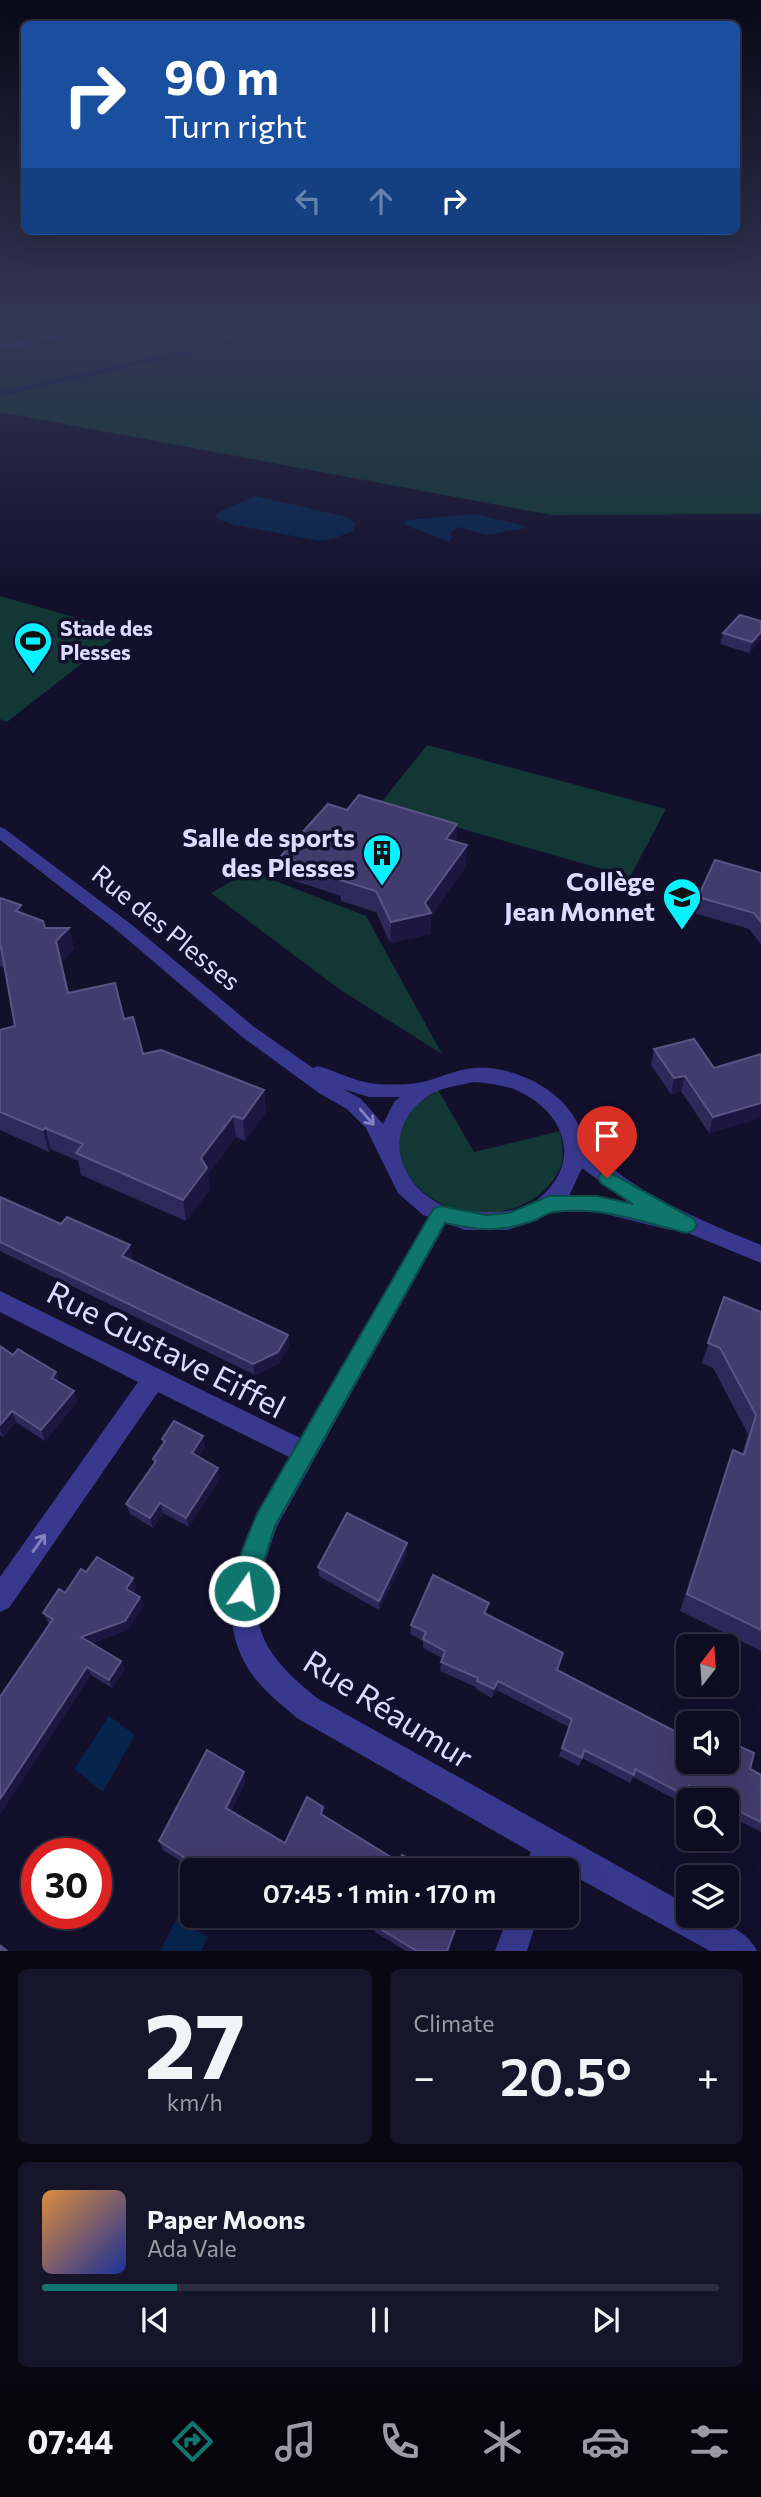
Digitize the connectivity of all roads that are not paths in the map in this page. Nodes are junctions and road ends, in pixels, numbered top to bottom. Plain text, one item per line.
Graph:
1 (0, 832) edge
2 (298, 1066) junction
3 (421, 1090) junction
4 (387, 1147) junction
5 (575, 1149) junction
6 (549, 1204) junction
7 (441, 1214) junction
8 (687, 1225) junction
9 (761, 1254) edge
10 (0, 1301) edge
11 (153, 1380) junction
12 (305, 1454) junction
13 (0, 1599) edge
14 (543, 1858) edge
15 (579, 1875) edge
16 (519, 1928) edge
17 (511, 1951) edge
18 (741, 1951) edge

1 - 2 street, Rue des Plesses
2 - 3 street, Rue des Plesses
2 -> 4 street, Rue des Plesses
3 - 4 street
3 - 5 street
4 - 7 street
5 - 6 street
5 - 8 street
6 - 7 street
6 - 8 street
7 - 12 street, Rue Réaumur
8 - 9 street
10 - 11 street, Rue Gustave Eiffel
11 - 12 street, Rue Gustave Eiffel
13 -> 11 street
12 - 14 street, Rue Réaumur
15 - 18 street, Rue Réaumur
16 - 17 street

